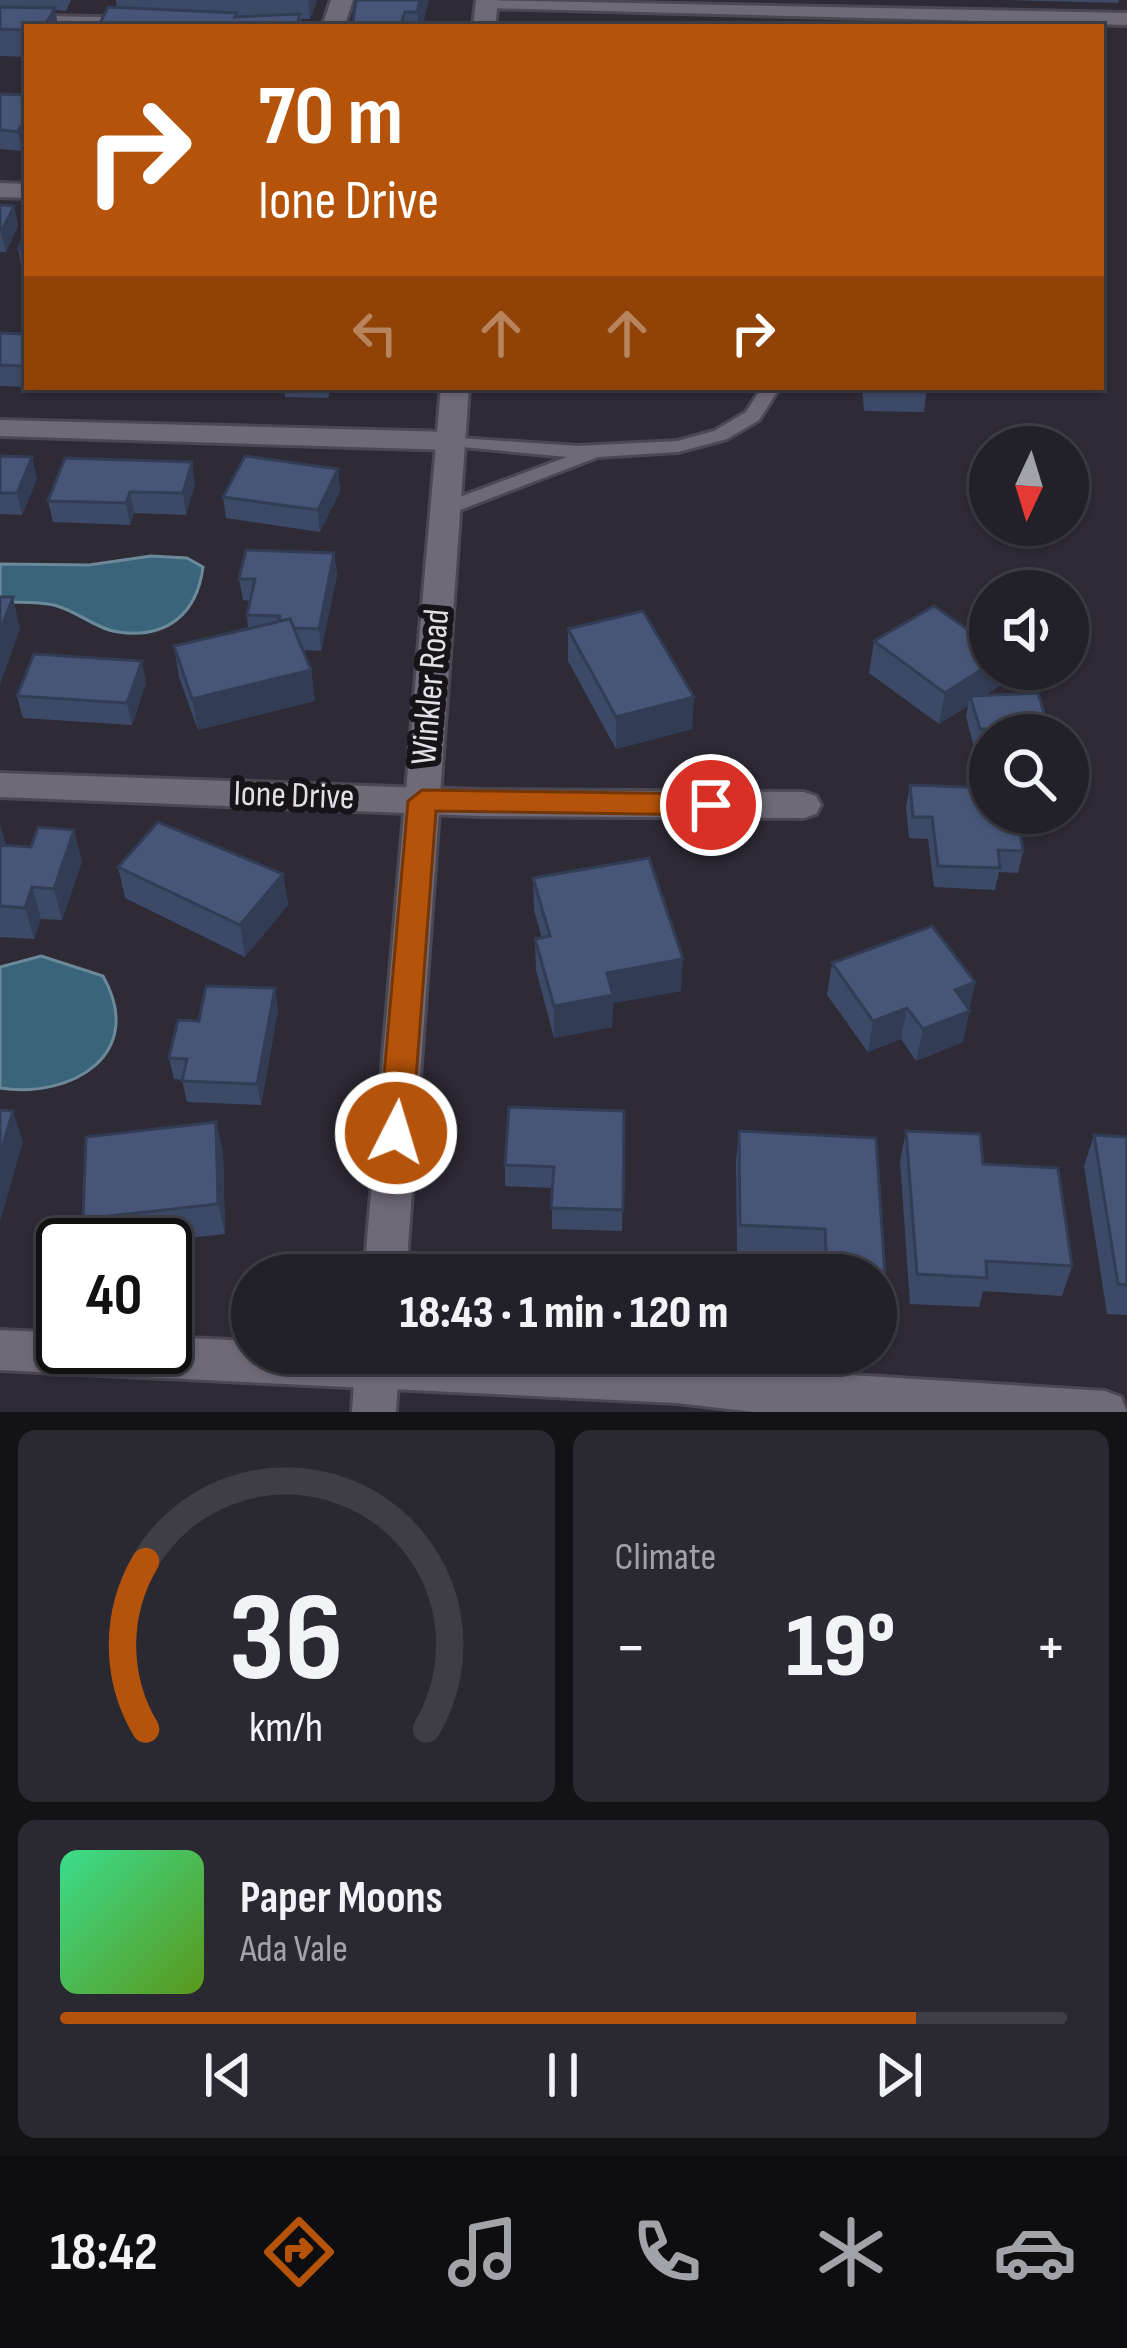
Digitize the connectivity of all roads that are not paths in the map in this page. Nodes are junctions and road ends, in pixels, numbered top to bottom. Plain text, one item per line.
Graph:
1 (97, 0) edge
2 (486, 1) edge
3 (674, 3) edge
4 (789, 4) edge
5 (1127, 20) edge
6 (0, 21) edge
7 (86, 23) junction
8 (121, 24) edge
9 (455, 390) edge
10 (770, 390) edge
11 (0, 428) edge
12 (451, 441) junction
13 (601, 451) junction
14 (445, 509) junction
15 (0, 785) edge
16 (422, 801) junction
17 (804, 805) dead end
18 (387, 1254) edge
19 (0, 1350) edge
20 (376, 1378) edge
21 (1105, 1412) edge

1 - 7 street
2 - 3 street
3 - 4 street
4 - 5 street
6 - 7 street
7 - 8 street
9 - 12 street, Winkler Road
10 - 13 lane
11 - 12 street
12 - 13 lane
12 - 14 street, Winkler Road
13 - 14 lane
14 - 16 street, Winkler Road
15 - 16 street, Ione Drive
16 - 17 street, Ione Drive
16 - 18 street, Winkler Road
19 - 20 street
20 - 21 street

